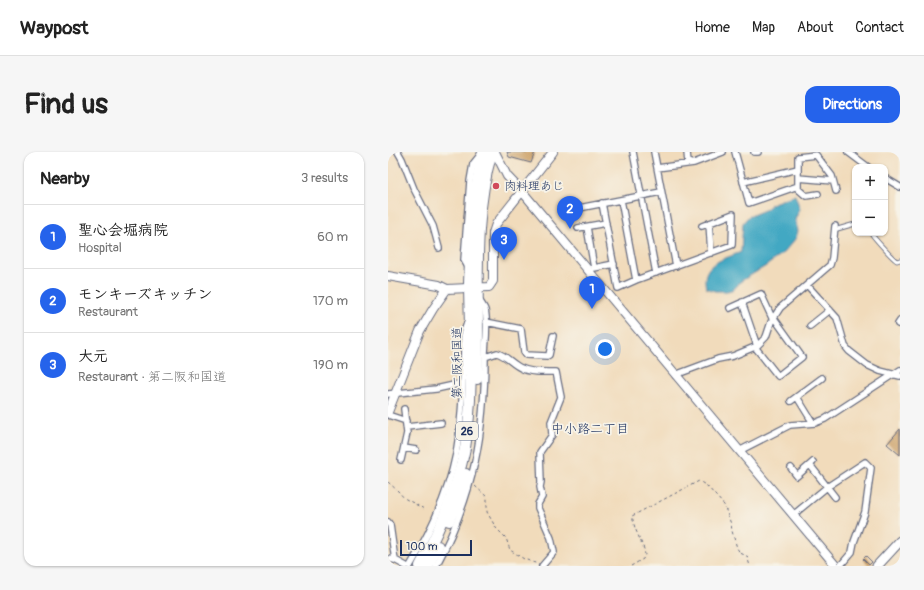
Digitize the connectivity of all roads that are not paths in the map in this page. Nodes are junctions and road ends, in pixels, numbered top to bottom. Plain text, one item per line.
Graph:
1 (398, 152) edge
2 (488, 152) edge
3 (553, 152) edge
4 (633, 152) edge
5 (654, 152) edge
6 (687, 152) edge
7 (723, 152) edge
8 (735, 152) edge
9 (754, 152) edge
10 (758, 152) edge
11 (848, 152) edge
12 (715, 154) edge
13 (688, 163) junction
14 (864, 164) edge
15 (657, 168) junction
16 (798, 169) junction
17 (798, 178) junction
18 (888, 180) edge
19 (833, 181) junction
20 (743, 182) junction
21 (798, 186) junction
22 (900, 187) edge
23 (836, 191) dead end
24 (523, 192) junction
25 (661, 192) junction
26 (818, 194) dead end
27 (641, 196) junction
28 (621, 200) junction
29 (602, 203) junction
30 (574, 209) dead end
31 (606, 223) junction
32 (709, 223) junction
33 (852, 225) edge
34 (702, 226) dead end
35 (587, 227) junction
36 (578, 228) dead end
37 (835, 228) joint
38 (873, 236) edge
39 (439, 248) dead end
40 (711, 253) junction
41 (900, 260) edge
42 (614, 264) junction
43 (676, 266) junction
44 (656, 273) junction
45 (388, 276) edge
46 (636, 280) junction
47 (807, 284) junction
48 (474, 288) junction
49 (447, 289) junction
50 (479, 300) junction
51 (742, 302) junction
52 (730, 308) dead end
53 (830, 310) junction
54 (470, 315) junction
55 (774, 319) junction
56 (486, 322) junction
57 (810, 326) dead end
58 (553, 336) dead end
59 (756, 347) junction
60 (485, 357) junction
61 (900, 370) edge
62 (894, 374) junction
63 (675, 375) junction
64 (900, 376) edge
65 (822, 378) dead end
66 (463, 383) junction
67 (391, 394) edge
68 (797, 397) junction
69 (791, 401) dead end
70 (404, 410) dead end
71 (388, 412) edge
72 (388, 415) edge
73 (441, 423) dead end
74 (813, 423) junction
75 (406, 424) junction
76 (404, 448) junction
77 (416, 450) dead end
78 (739, 451) junction
79 (401, 460) dead end
80 (791, 468) dead end
81 (827, 487) junction
82 (835, 497) dead end
83 (793, 515) junction
84 (388, 522) edge
85 (900, 541) edge
86 (388, 559) edge
87 (395, 560) junction
88 (406, 566) edge
89 (410, 566) edge
90 (420, 566) edge
91 (428, 566) edge
92 (436, 566) edge
93 (542, 566) edge
94 (836, 566) edge
95 (840, 566) edge
96 (877, 566) edge

1 - 39 street
2 - 24 street
2 - 48 highway, 第二阪和国道 / 26
2 - 48 highway, 第二阪和国道 / 26
3 - 24 street
4 - 27 street
5 - 15 street
6 - 13 street
7 - 12 street
8 - 20 street
9 - 10 street
11 - 14 street
12 - 13 street
13 - 15 street
15 - 25 street
16 - 17 street
16 - 19 street
16 - 20 street
17 - 19 street
17 - 21 street
18 - 22 street
19 - 23 street
20 - 21 street
21 - 26 street
24 - 48 street
24 - 63 street
25 - 27 street
25 - 43 street
27 - 28 street
27 - 44 street
28 - 29 street
28 - 46 street
29 - 30 street
29 - 31 street
31 - 35 street
31 - 42 street
32 - 34 street
32 - 40 street
32 - 40 street
33 - 37 lane
35 - 36 street
35 - 42 street
37 - 47 street
38 - 41 lane
40 - 43 street
42 - 46 street
43 - 44 street
44 - 46 street
45 - 49 street
47 - 53 street
47 - 55 street
48 - 49 street
48 - 50 highway, 第二阪和国道 / 26
48 - 54 highway, 第二阪和国道 / 26
49 - 67 street
50 - 56 street
50 - 91 highway, 第二阪和国道 / 26
51 - 52 street
51 - 55 street
51 - 59 street
53 - 57 street
53 - 62 street
54 - 66 street
54 - 90 highway, 第二阪和国道 / 26
55 - 59 street
55 - 59 street
56 - 58 street
56 - 60 street
59 - 63 street
60 - 92 street
60 - 93 street
61 - 62 street
62 - 64 street
62 - 74 street
63 - 78 street
65 - 68 street
66 - 67 street
66 - 89 street
67 - 71 street
68 - 69 street
68 - 74 street
70 - 75 street
72 - 75 street
73 - 75 street
74 - 78 street
75 - 76 street
76 - 77 street
76 - 79 street
78 - 83 street
80 - 81 street
81 - 82 street
81 - 83 street
81 - 95 street
83 - 94 street
84 - 87 street
85 - 96 main road
86 - 87 street
87 - 88 street

